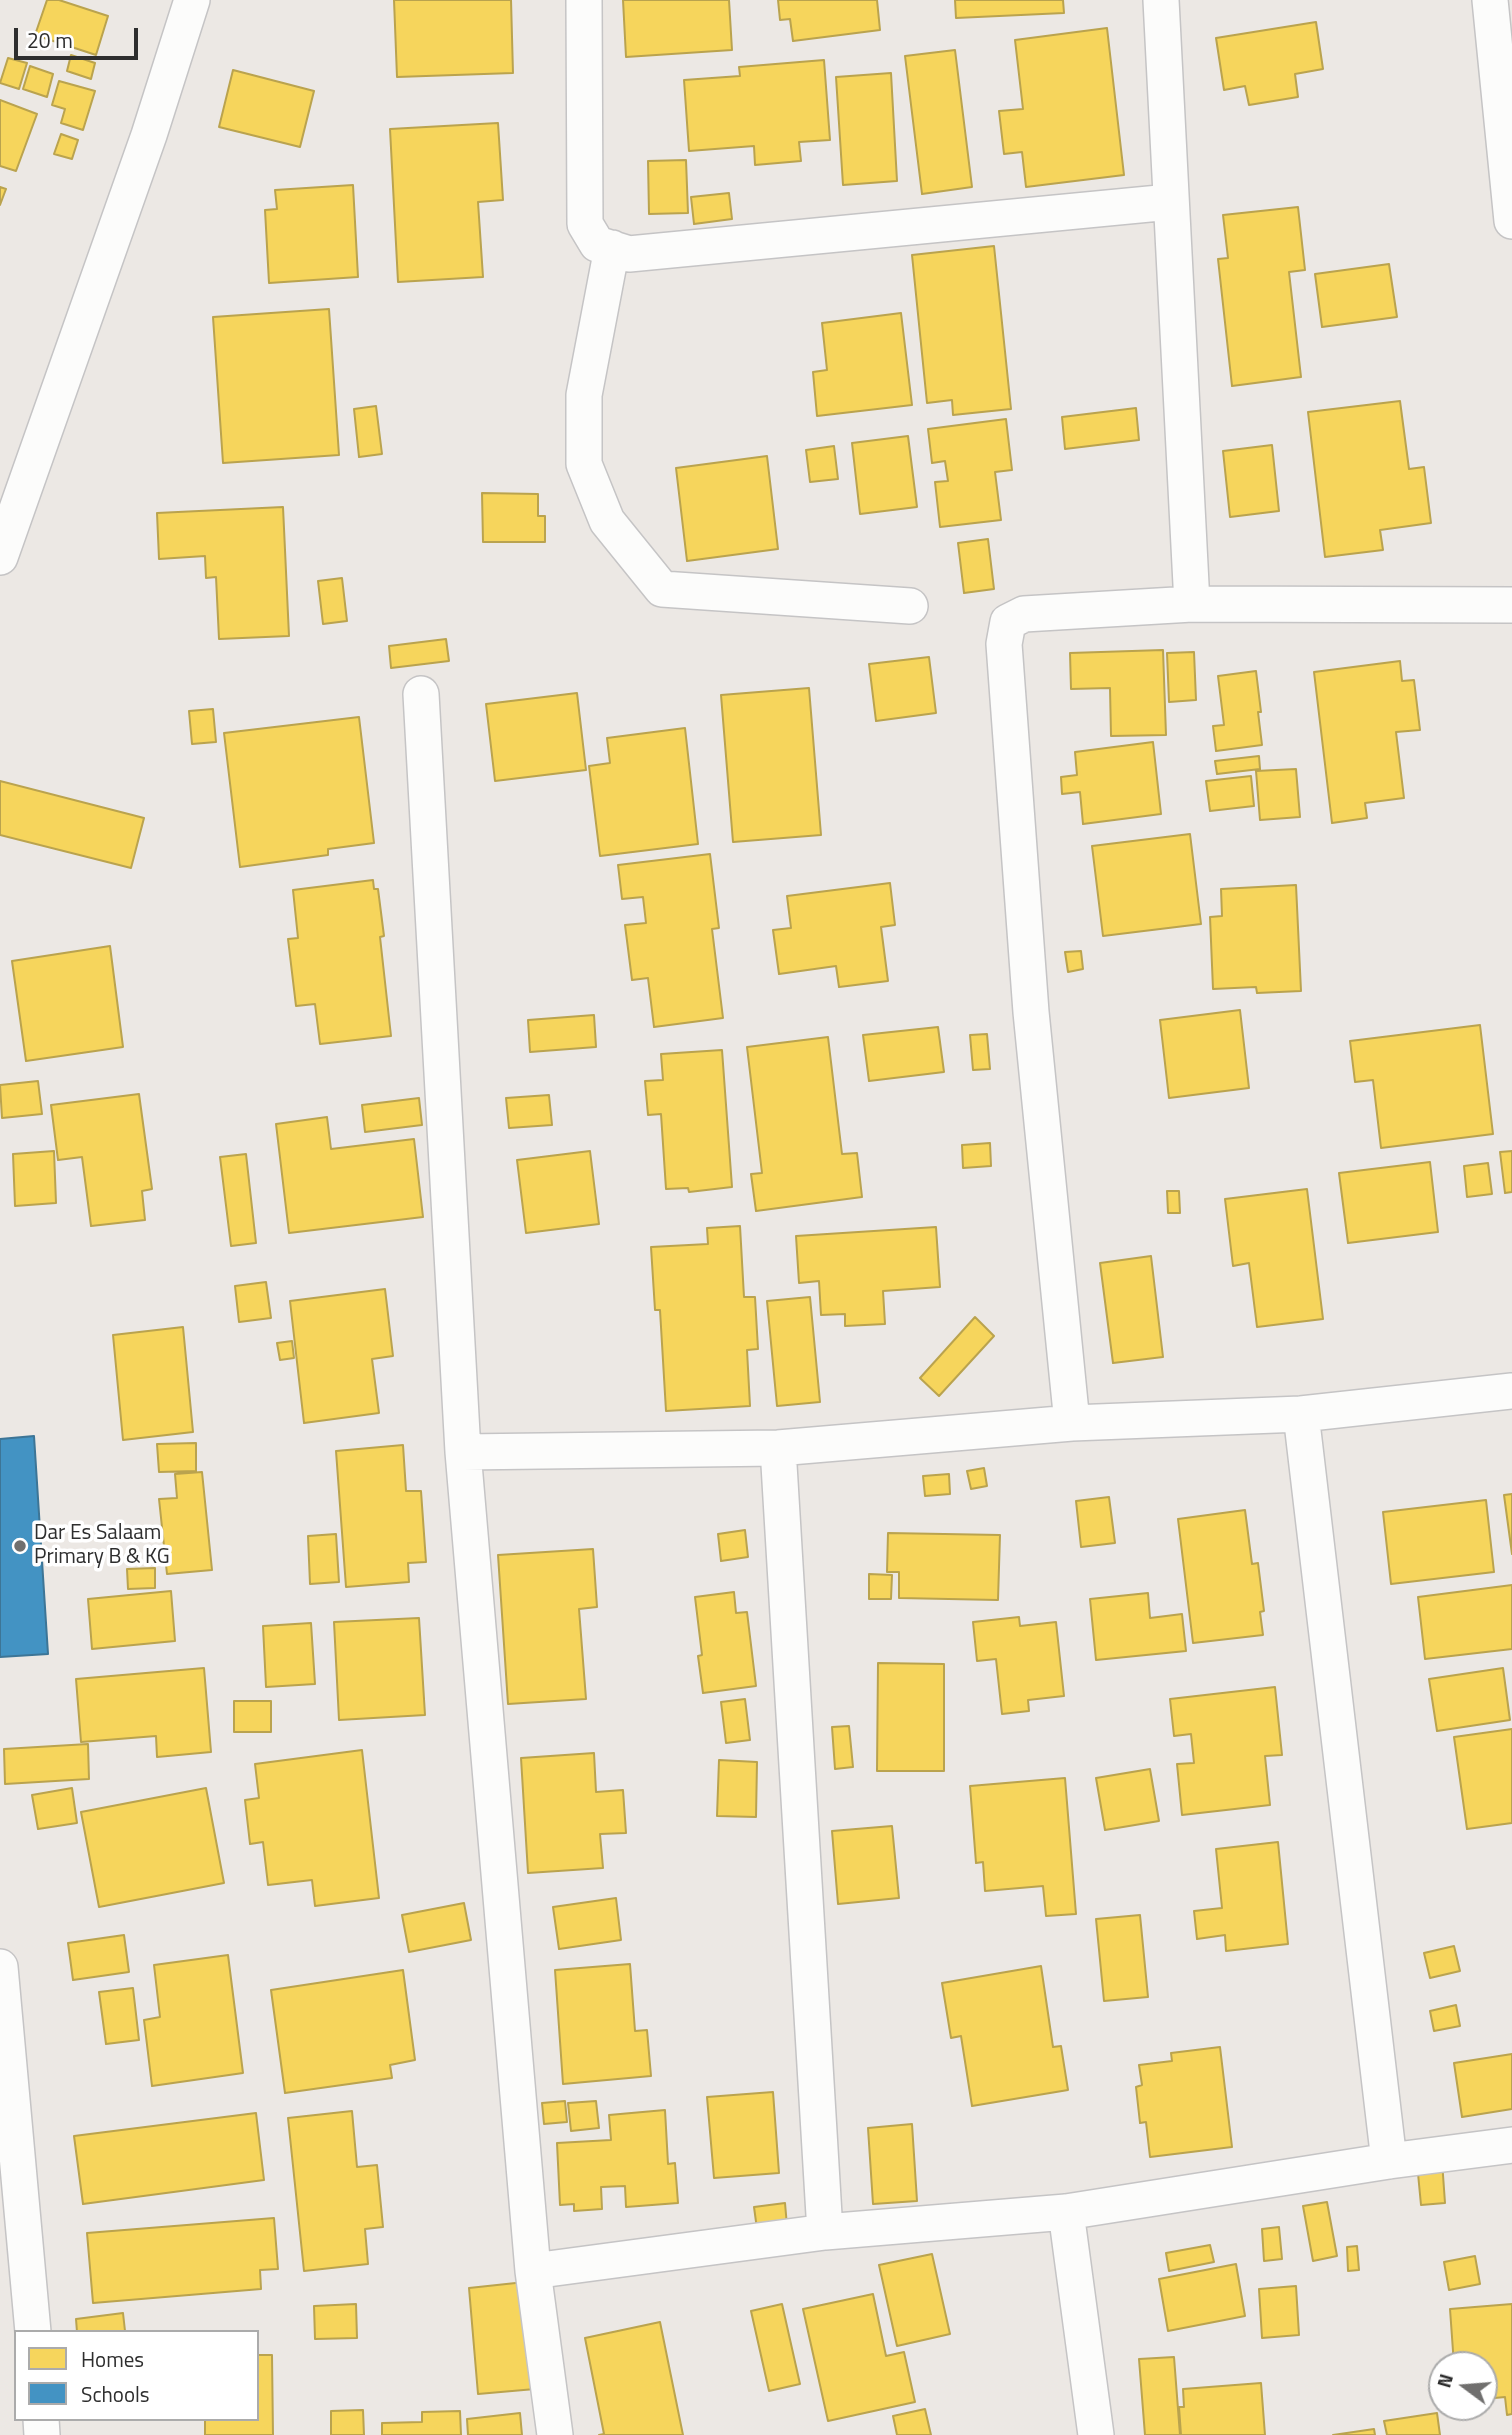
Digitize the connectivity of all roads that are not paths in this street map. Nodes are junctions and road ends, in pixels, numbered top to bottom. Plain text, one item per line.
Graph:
1 (192, 0) edge
2 (584, 0) edge
3 (1161, 0) edge
4 (1490, 0) edge
5 (1170, 202) junction
6 (1512, 221) edge
7 (612, 248) junction
8 (0, 557) edge
9 (1192, 604) junction
10 (1512, 605) edge
11 (910, 606) dead end
12 (421, 694) dead end
13 (1512, 1391) edge
14 (1301, 1414) junction
15 (1072, 1423) junction
16 (778, 1448) junction
17 (463, 1452) junction
18 (0, 1967) edge
19 (1512, 2145) edge
20 (1389, 2161) junction
21 (1066, 2212) junction
22 (825, 2232) junction
23 (533, 2271) junction
24 (33, 2330) edge
25 (555, 2435) edge
26 (1096, 2435) edge

1 - 8 street
2 - 7 street
3 - 5 street
4 - 6 street
5 - 7 street
5 - 9 street
7 - 11 street
9 - 10 street
9 - 15 street
12 - 17 street
13 - 14 street
14 - 15 street
14 - 20 street
15 - 16 street
16 - 17 street
16 - 22 street
17 - 23 street
18 - 24 street
19 - 20 street
20 - 21 street
21 - 22 street
21 - 26 street
22 - 23 street
23 - 25 street

